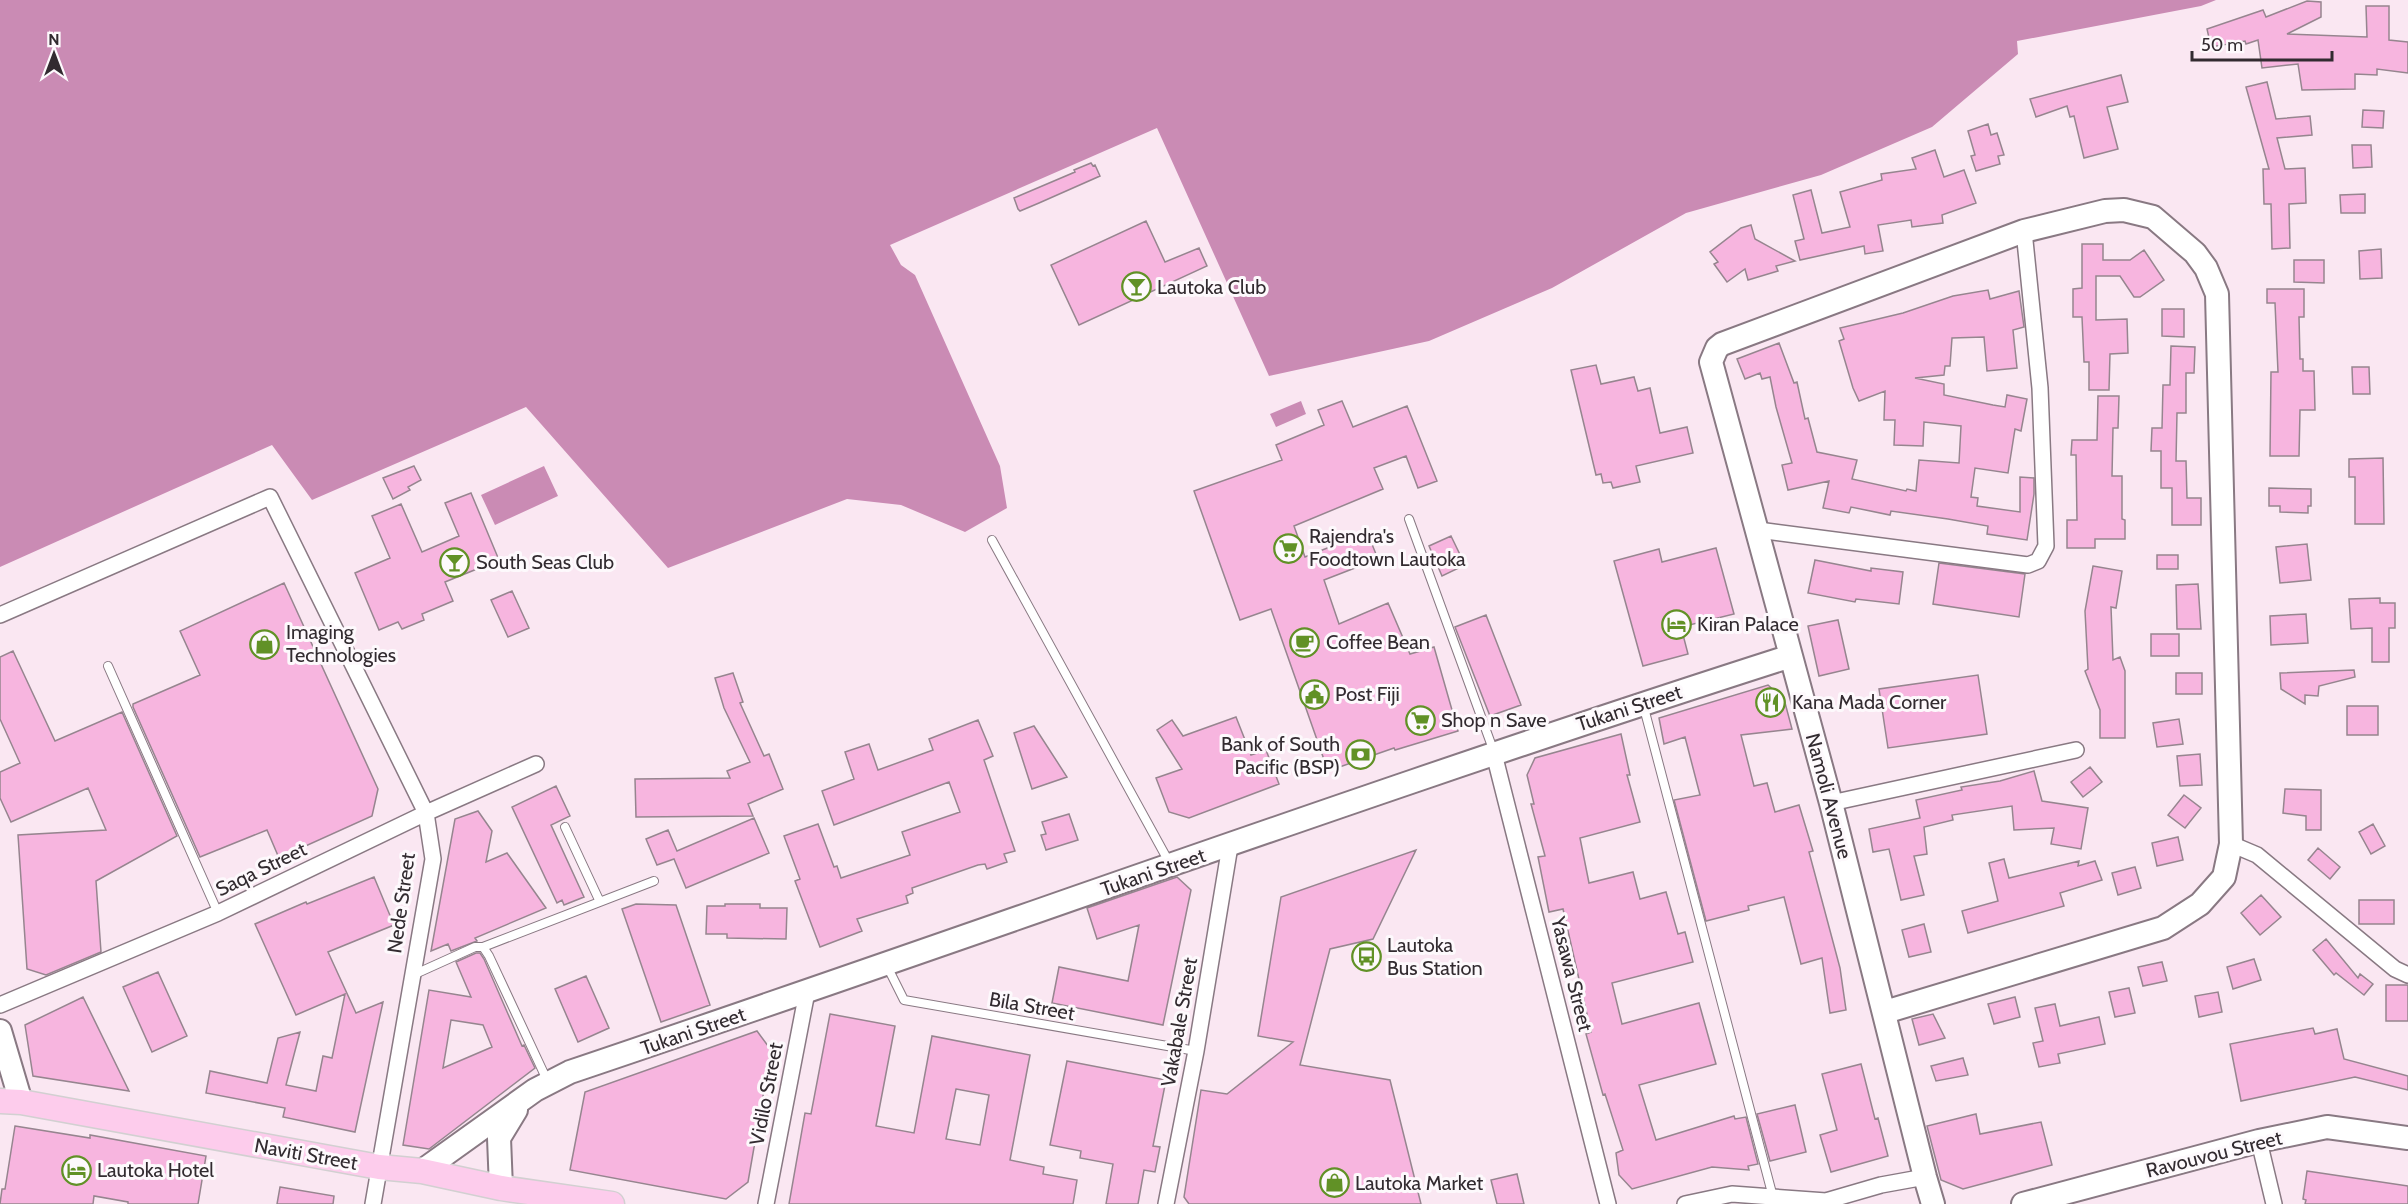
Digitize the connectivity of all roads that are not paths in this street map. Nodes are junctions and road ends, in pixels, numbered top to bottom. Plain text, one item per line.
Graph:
1 (2024, 231) junction
2 (1409, 519) dead end
3 (1758, 530) junction
4 (992, 540) dead end
5 (0, 615) edge
6 (1791, 656) junction
7 (108, 666) dead end
8 (1643, 703) junction
9 (2076, 750) dead end
10 (1494, 754) junction
11 (536, 764) dead end
12 (1832, 803) junction
13 (426, 813) junction
14 (565, 827) dead end
15 (2231, 844) junction
16 (1230, 846) junction
17 (1171, 865) junction
18 (654, 881) dead end
19 (600, 902) junction
20 (218, 913) junction
21 (483, 947) junction
22 (885, 964) junction
23 (412, 975) junction
24 (2408, 975) edge
25 (807, 992) junction
26 (0, 1005) edge
27 (1885, 1012) junction
28 (0, 1031) edge
29 (1196, 1051) junction
30 (548, 1082) junction
31 (10, 1102) edge
32 (521, 1102) junction
33 (2408, 1138) edge
34 (2259, 1141) junction
35 (379, 1167) junction
36 (422, 1172) junction
37 (1925, 1177) junction
38 (501, 1188) junction
39 (1773, 1197) junction
40 (373, 1204) edge
41 (612, 1204) edge
42 (766, 1204) edge
43 (1166, 1204) edge
44 (1608, 1204) edge
45 (1685, 1204) edge
46 (1934, 1204) edge
47 (2024, 1204) edge
48 (2274, 1204) edge

1 - 3 street, Namoli Avenue
1 - 3 street
1 - 15 street
2 - 10 lane
3 - 6 street, Namoli Avenue
4 - 17 lane
5 - 13 street, Nede Street
6 - 8 street, Tukani Street
6 - 12 street, Namoli Avenue
7 - 20 lane
8 - 10 street, Tukani Street
8 - 39 lane
9 - 12 street
10 - 16 street, Tukani Street
10 - 44 street, Yasawa Street
11 - 13 street, Saqa Street
12 - 27 street, Namoli Avenue
13 - 20 street, Saqa Street
13 - 23 street, Nede Street
14 - 19 lane
15 - 24 street
15 - 27 street
16 - 17 street, Tukani Street
16 - 29 street, Vakabale Street
17 - 22 street, Tukani Street
18 - 19 lane
19 - 21 lane
20 - 26 street, Saqa Street
21 - 23 lane
21 - 30 lane
22 - 25 street, Tukani Street
22 - 29 lane, Bila Street
23 - 35 street, Nede Street
25 - 30 street, Tukani Street
25 - 42 street, Vidilo Street
27 - 37 street, Namoli Avenue
28 - 31 street
29 - 43 street, Vakabale Street
30 - 32 street, Tukani Street
31 - 35 main road, Naviti Street
32 - 36 street, Tukani Street
32 - 38 street, Tukani Street
33 - 34 street, Ravouvou Street
34 - 47 street, Ravouvou Street
34 - 48 street
35 - 36 main road, Naviti Street
35 - 40 street, Nede Street
36 - 38 main road, Naviti Street
37 - 39 street
37 - 46 street, Namoli Avenue
38 - 41 main road, Naviti Street
39 - 45 street

